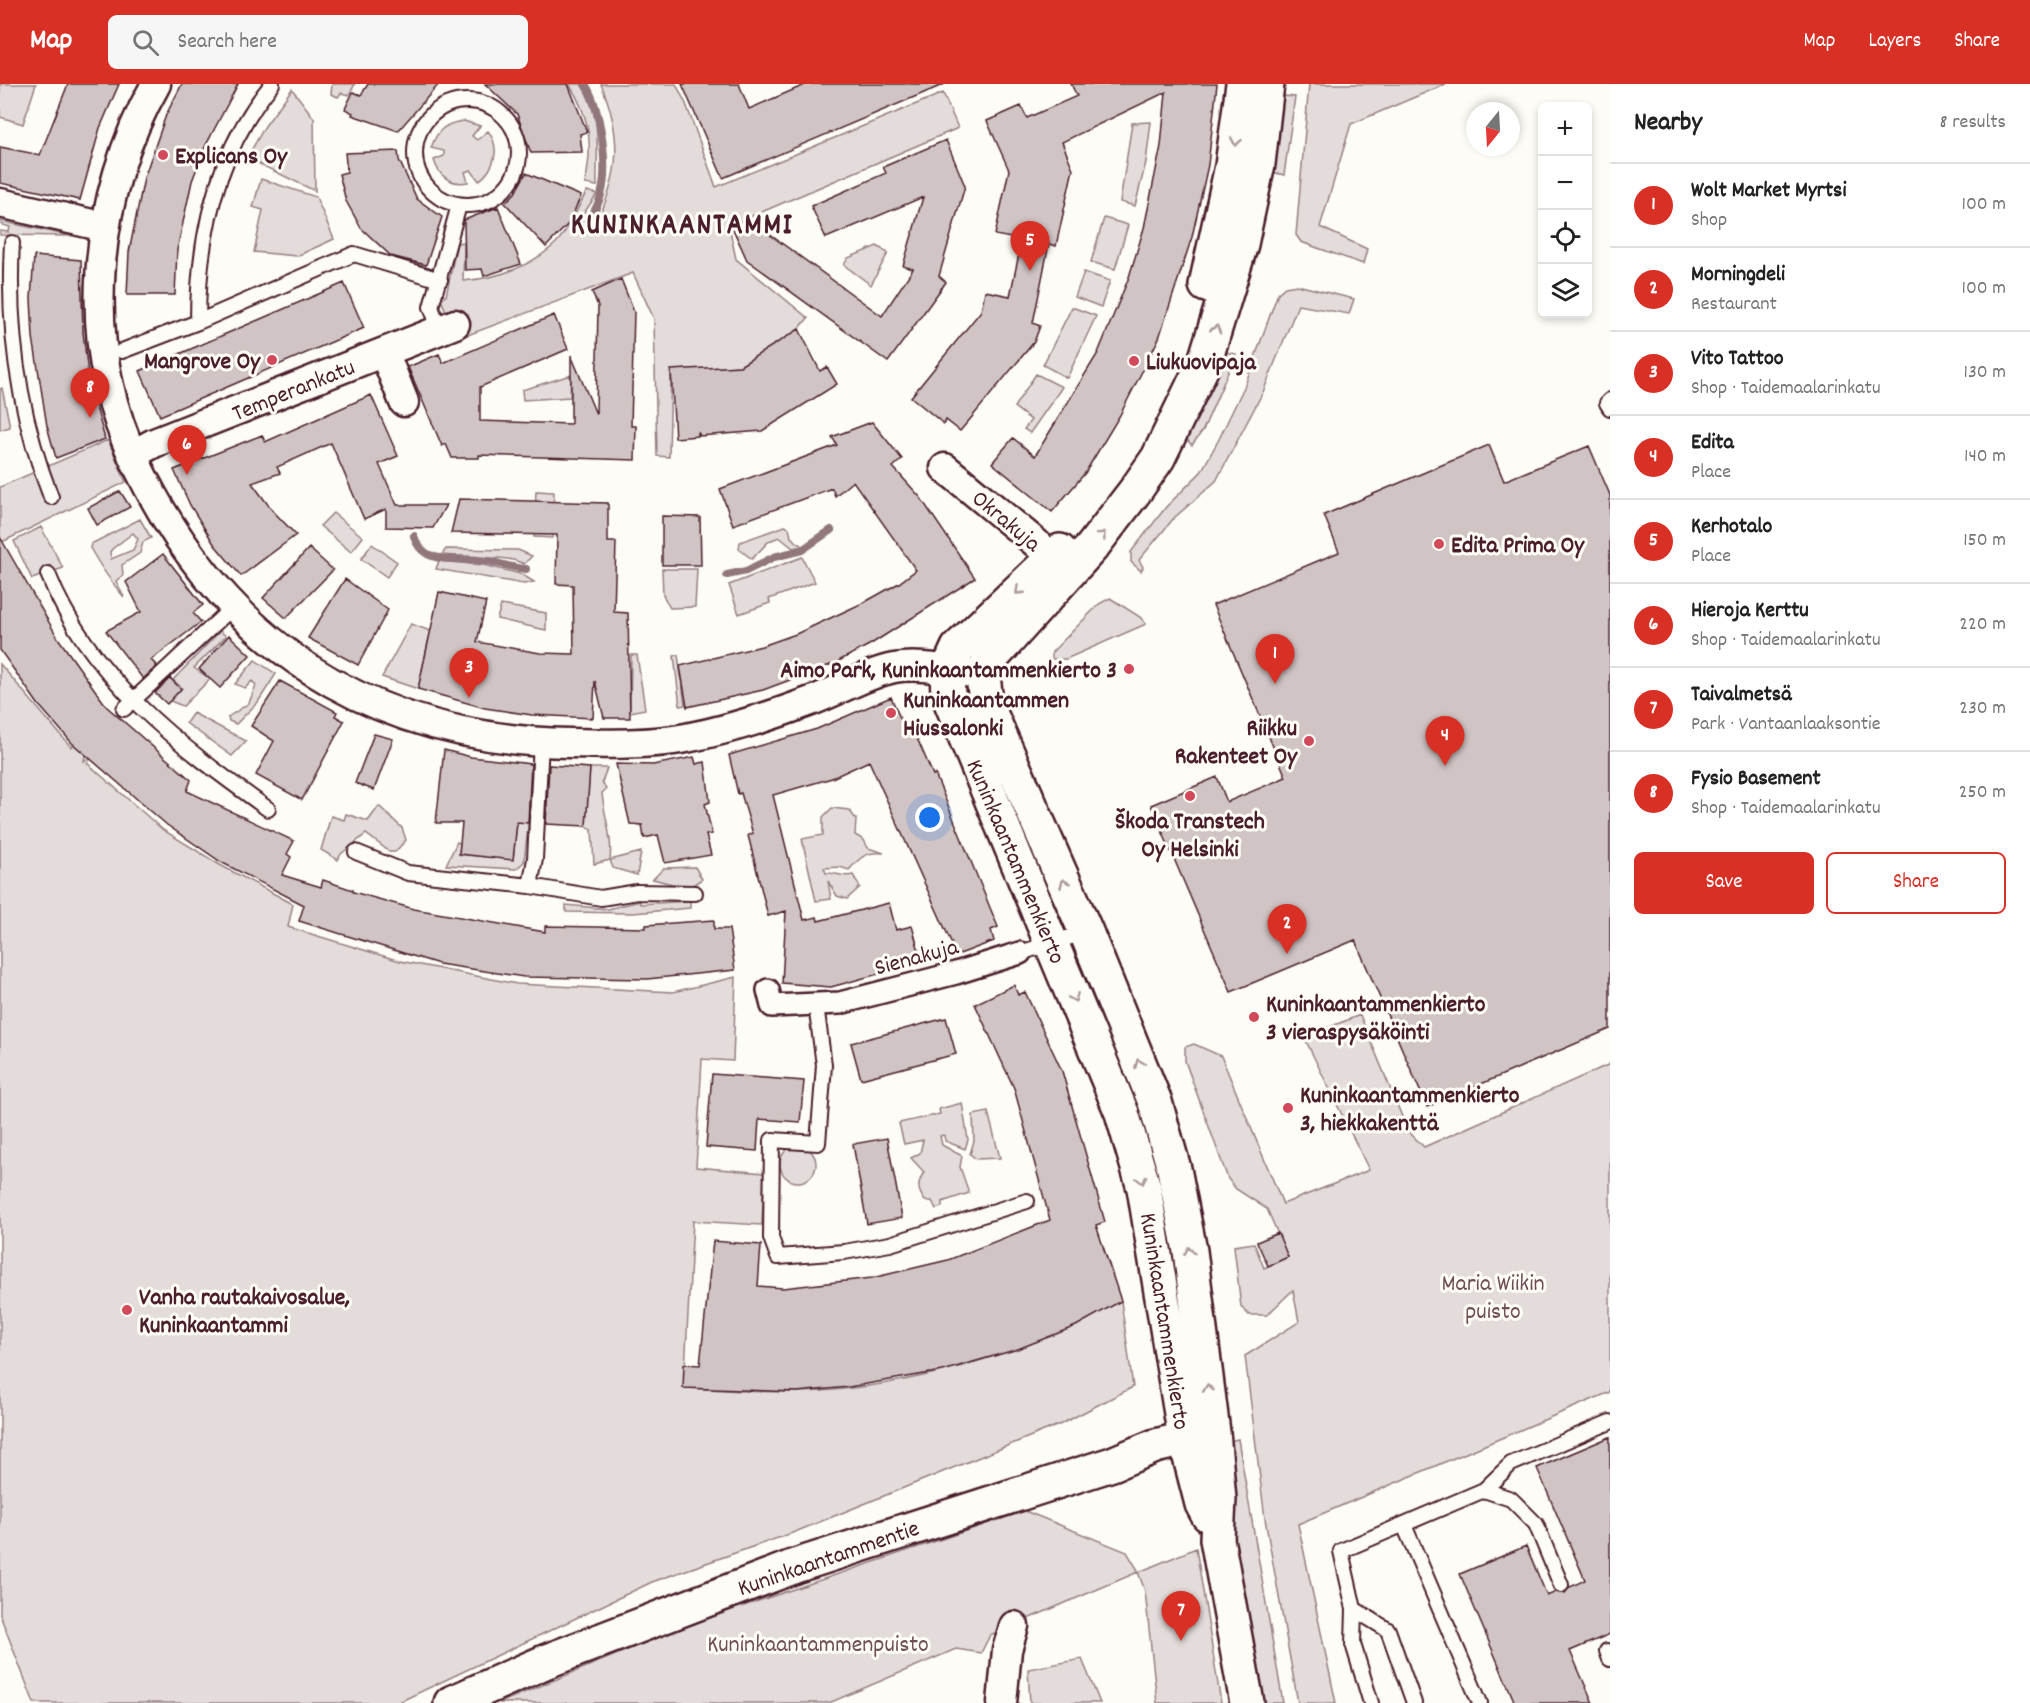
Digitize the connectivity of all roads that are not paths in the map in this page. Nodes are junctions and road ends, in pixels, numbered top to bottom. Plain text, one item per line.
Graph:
1 (156, 84) edge
2 (272, 84) edge
3 (1243, 84) edge
4 (1267, 84) edge
5 (0, 203) edge
6 (459, 205) junction
7 (105, 226) junction
8 (12, 243) dead end
9 (440, 280) junction
10 (198, 322) junction
11 (447, 327) joint
12 (122, 351) dead end
13 (384, 352) junction
14 (1610, 400) edge
15 (405, 402) dead end
16 (1610, 408) edge
17 (132, 455) junction
18 (945, 468) dead end
19 (51, 497) dead end
20 (1060, 567) junction
21 (48, 574) dead end
22 (234, 606) junction
23 (947, 672) junction
24 (983, 674) junction
25 (128, 706) junction
26 (541, 742) junction
27 (268, 809) dead end
28 (356, 852) dead end
29 (530, 886) junction
30 (695, 893) dead end
31 (1086, 932) junction
32 (1051, 943) junction
33 (1020, 953) joint
34 (768, 990) dead end
35 (816, 1005) junction
36 (1028, 1201) dead end
37 (1610, 1422) edge
38 (1199, 1435) junction
39 (1484, 1490) junction
40 (1404, 1525) junction
41 (1561, 1585) dead end
42 (1353, 1610) junction
43 (1014, 1626) dead end
44 (451, 1703) edge
45 (1002, 1703) edge
46 (1246, 1703) edge
47 (1371, 1703) edge
48 (1414, 1703) edge
49 (1480, 1703) edge

1 - 7 street
2 - 10 lane
3 -> 20 street
20 -> 4 street
5 - 7 street
6 - 6 lane
6 - 9 lane
7 - 17 street
8 - 19 lane
9 - 10 lane
9 - 11 lane
10 - 12 lane
11 - 13 street, Temperankatu
13 - 15 street
13 - 17 street, Temperankatu
14 - 16 lane
17 - 22 street
18 - 20 street, Okrakuja
20 -> 23 street
20 - 24 street
21 - 25 lane
22 - 25 lane
22 - 26 street
23 - 24 street
23 - 26 street
23 - 32 street, Kuninkaantammenkierto
31 -> 24 street, Kuninkaantammenkierto
25 - 27 lane
26 - 29 lane
28 - 29 lane
29 - 30 lane
31 - 32 lane, Sienakuja
38 -> 31 street, Kuninkaantammenkierto
32 - 33 lane, Sienakuja
32 -> 38 street, Kuninkaantammenkierto
33 - 35 street, Sienakuja
34 - 35 street, Sienakuja
35 - 36 lane
37 - 39 lane
38 - 44 street, Kuninkaantammentie
38 - 46 street, Kuninkaantammenkierto
39 - 40 lane
39 - 41 lane
40 - 42 lane
40 - 49 lane
42 - 47 lane
42 - 48 lane
43 - 45 street

